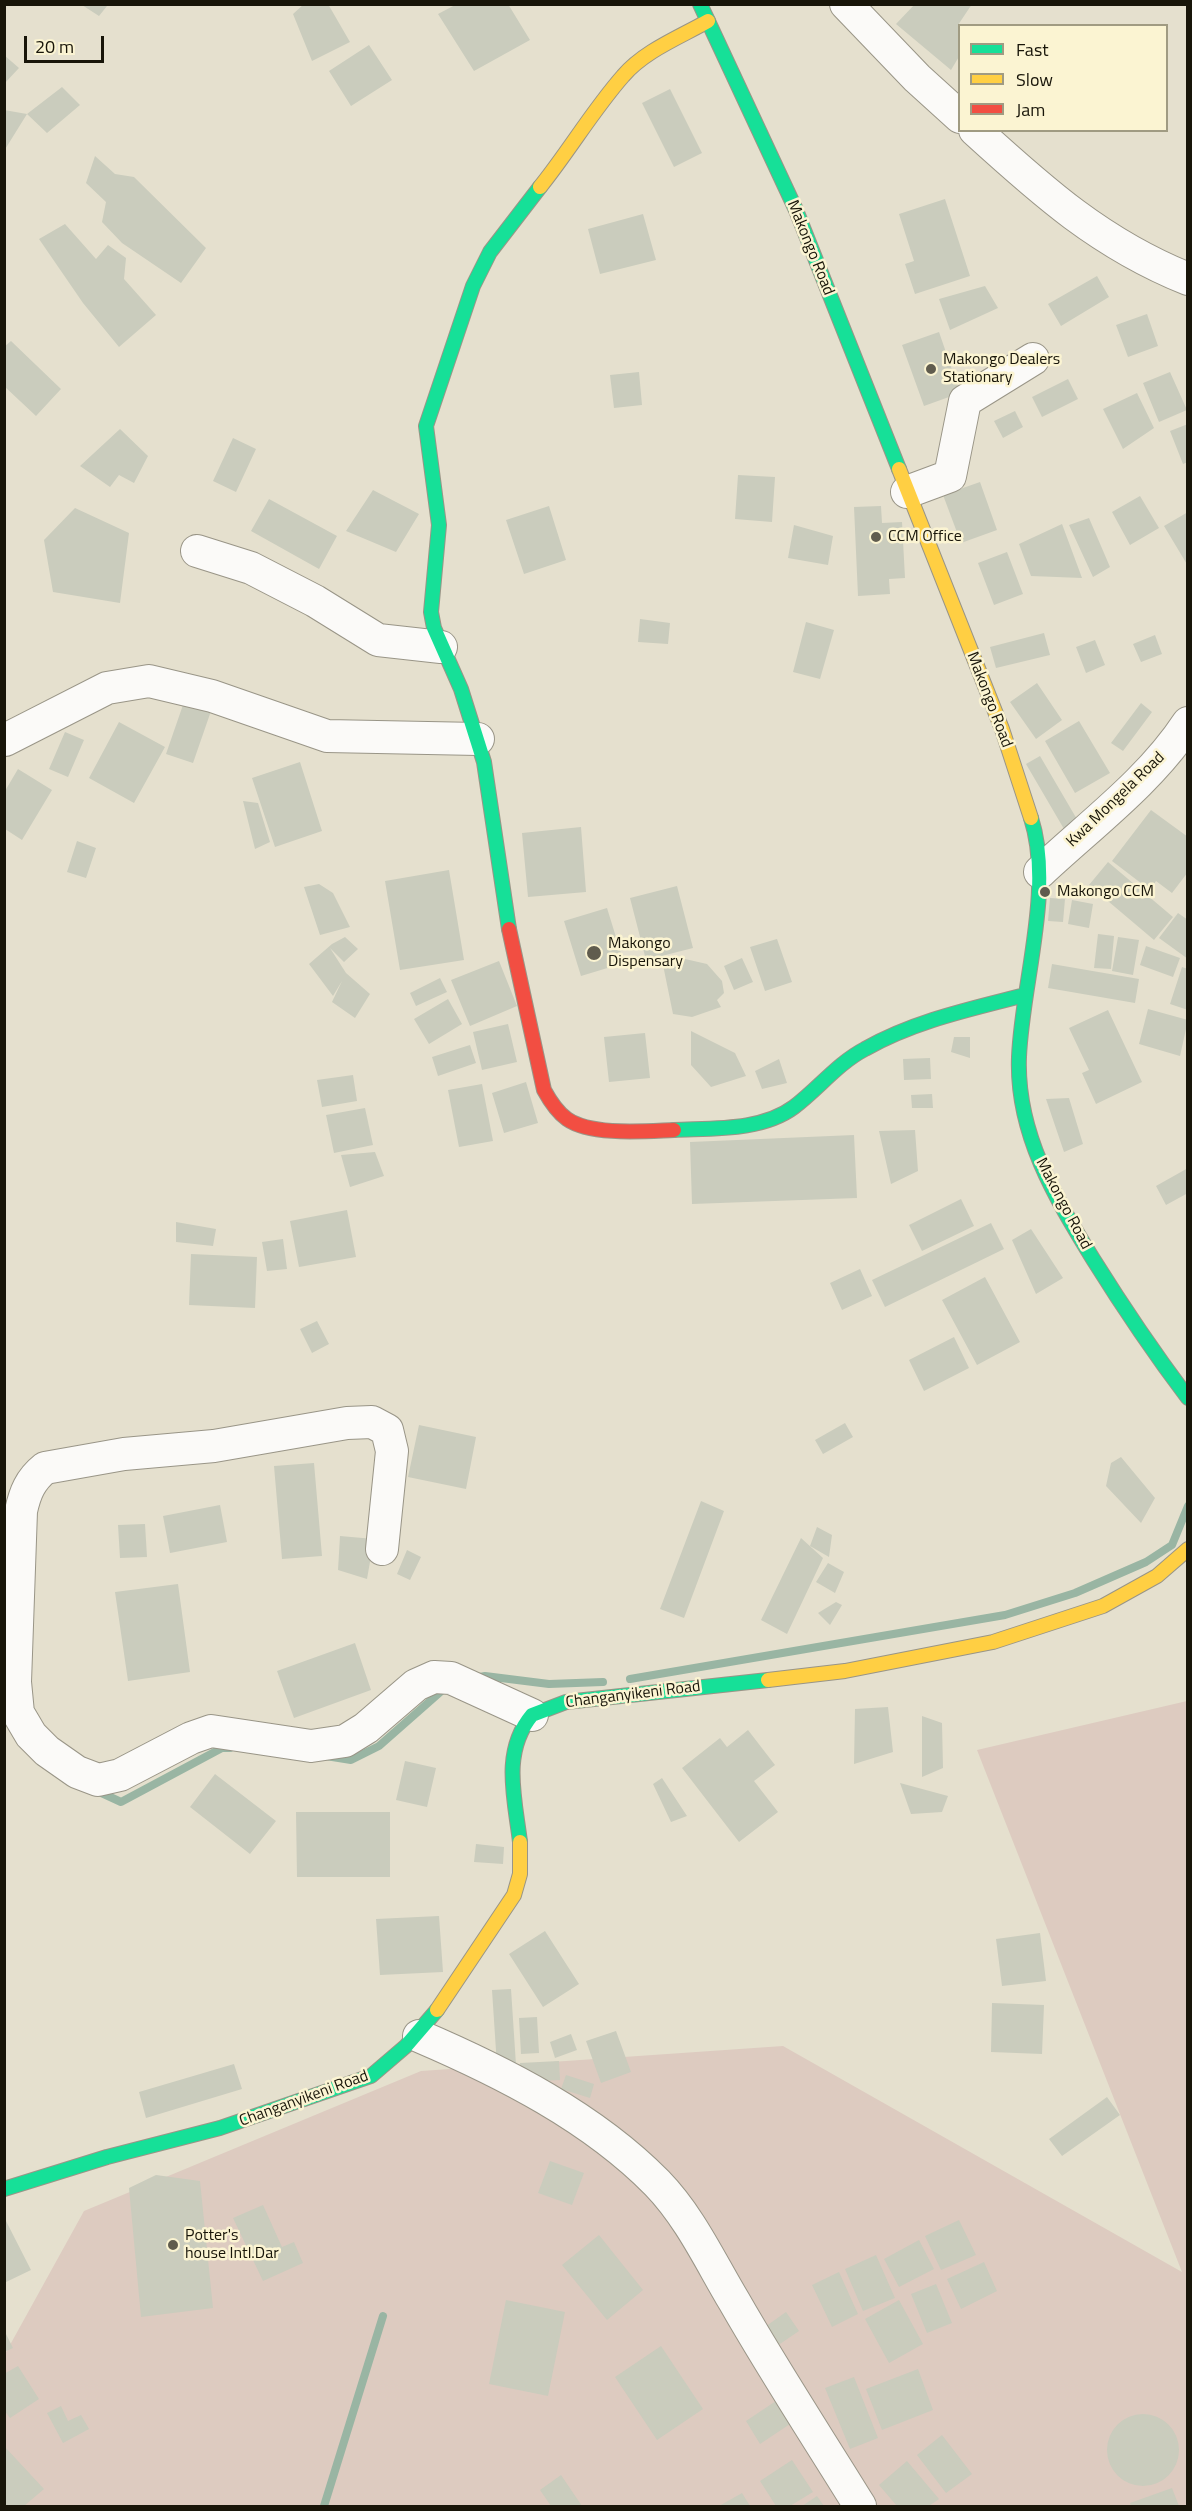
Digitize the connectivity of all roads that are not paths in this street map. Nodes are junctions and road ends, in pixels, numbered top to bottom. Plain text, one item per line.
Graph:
1 (700, 4) edge
2 (846, 4) edge
3 (708, 21) junction
4 (958, 115) edge
5 (977, 132) edge
6 (1188, 279) edge
7 (1033, 359) dead end
8 (907, 492) junction
9 (197, 551) dead end
10 (441, 647) junction
11 (1188, 723) edge
12 (478, 739) junction
13 (5, 740) edge
14 (1040, 872) junction
15 (1024, 995) junction
16 (1188, 1398) edge
17 (382, 1549) dead end
18 (1188, 1549) edge
19 (532, 1715) junction
20 (418, 2036) junction
21 (4, 2189) edge
22 (860, 2506) edge

1 - 3 street, Makongo Road
2 - 4 street
3 - 8 street, Makongo Road
3 - 10 street
5 - 6 street
7 - 8 street
8 - 14 street, Makongo Road
9 - 10 street
10 - 12 street
11 - 14 street, Kwa Mongela Road
12 - 13 street
12 - 15 street
14 - 15 street, Makongo Road
15 - 16 street, Makongo Road
17 - 19 street
18 - 19 street, Changanyikeni Road
19 - 20 street, Changanyikeni Road
20 - 21 street, Changanyikeni Road
20 - 22 street

